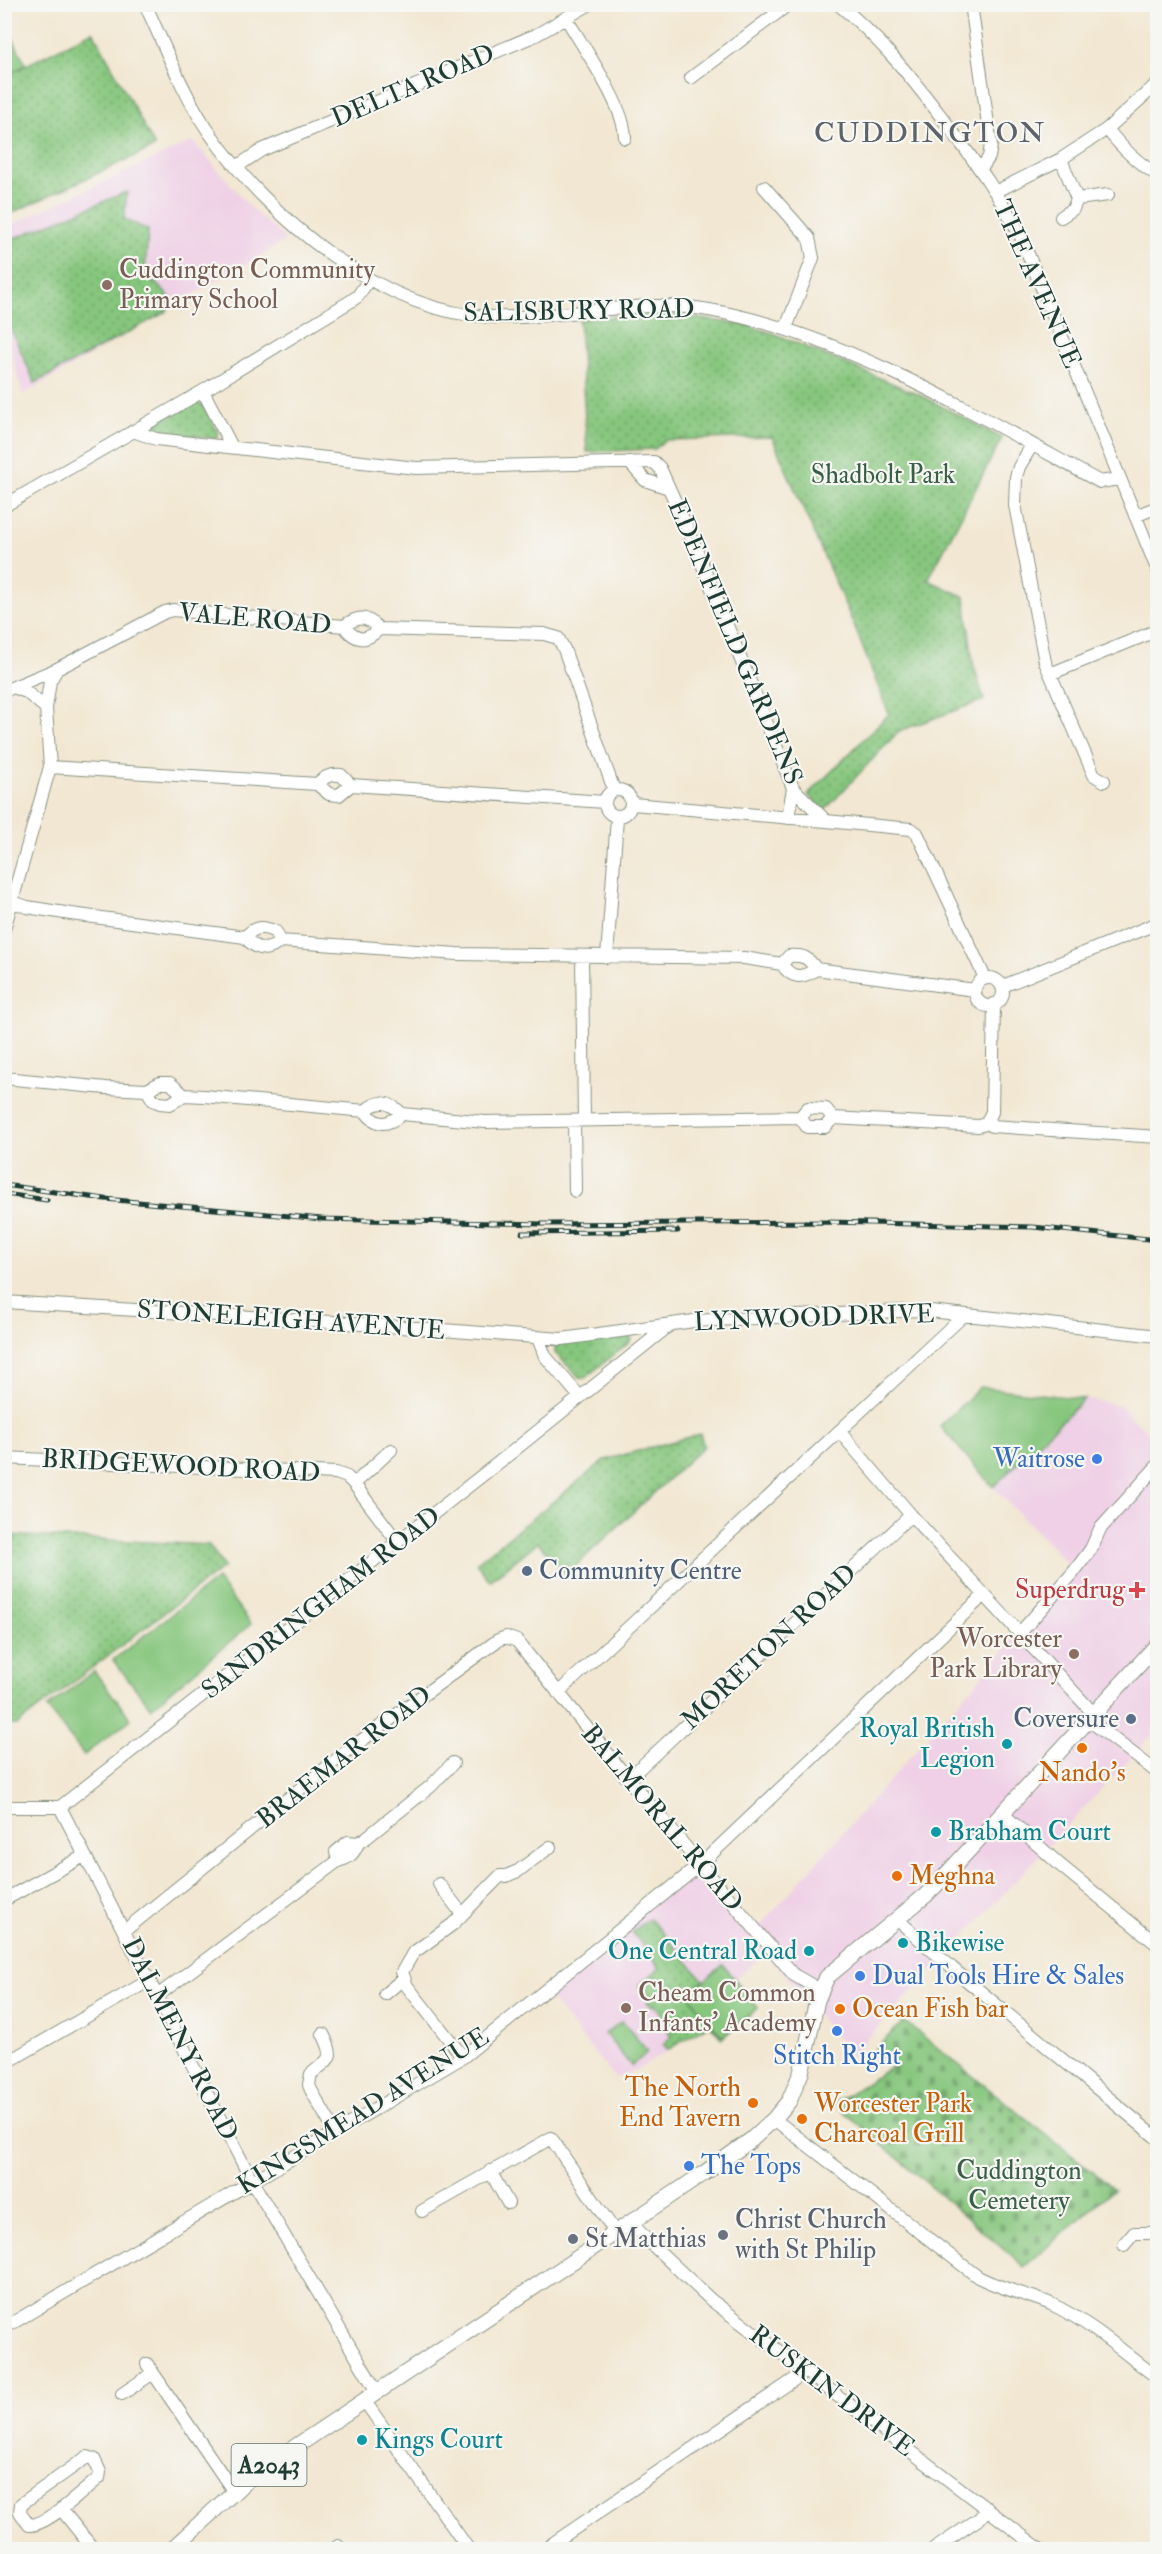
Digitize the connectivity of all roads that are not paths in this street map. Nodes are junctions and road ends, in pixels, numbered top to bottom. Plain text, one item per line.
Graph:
1 (145, 4) edge
2 (590, 4) edge
3 (789, 4) edge
4 (838, 4) edge
5 (971, 4) edge
6 (566, 18) junction
7 (691, 78) dead end
8 (1158, 83) edge
9 (1107, 129) junction
10 (625, 138) dead end
11 (1061, 159) junction
12 (236, 167) junction
13 (981, 169) junction
14 (1158, 176) edge
15 (764, 187) dead end
16 (997, 190) junction
17 (1108, 195) dead end
18 (1077, 199) junction
19 (1061, 217) dead end
20 (369, 279) junction
21 (786, 328) junction
22 (203, 391) junction
23 (133, 431) junction
24 (1032, 445) junction
25 (232, 447) junction
26 (629, 462) junction
27 (1119, 479) junction
28 (669, 488) junction
29 (4, 506) edge
30 (1158, 507) edge
31 (1135, 516) junction
32 (1158, 571) edge
33 (345, 627) junction
34 (380, 629) junction
35 (1158, 630) edge
36 (57, 669) junction
37 (1050, 674) junction
38 (10, 690) edge
39 (46, 708) junction
40 (50, 767) junction
41 (1104, 781) dead end
42 (317, 784) junction
43 (351, 785) junction
44 (793, 788) junction
45 (614, 790) junction
46 (605, 802) junction
47 (633, 804) junction
48 (617, 818) junction
49 (788, 818) junction
50 (826, 821) junction
51 (13, 902) junction
52 (1158, 922) edge
53 (4, 929) edge
54 (582, 956) junction
55 (607, 957) junction
56 (782, 964) junction
57 (816, 969) junction
58 (985, 978) junction
59 (1003, 986) junction
60 (975, 990) junction
61 (994, 1005) junction
62 (4, 1078) edge
63 (147, 1090) junction
64 (184, 1095) junction
65 (365, 1111) junction
66 (402, 1114) junction
67 (800, 1117) junction
68 (833, 1118) junction
69 (579, 1121) junction
70 (989, 1122) junction
71 (1158, 1137) edge
72 (575, 1191) dead end
73 (4, 1302) edge
74 (964, 1316) junction
75 (672, 1323) junction
76 (1158, 1336) edge
77 (538, 1338) junction
78 (578, 1338) joint
79 (580, 1397) junction
80 (839, 1431) junction
81 (392, 1450) dead end
82 (4, 1458) edge
83 (1158, 1465) edge
84 (354, 1484) junction
85 (911, 1515) junction
86 (398, 1541) junction
87 (984, 1595) junction
88 (1019, 1634) junction
89 (1158, 1644) edge
90 (558, 1693) junction
91 (1092, 1717) junction
92 (453, 1763) dead end
93 (1158, 1773) edge
94 (628, 1779) junction
95 (4, 1807) edge
96 (60, 1807) junction
97 (1003, 1814) junction
98 (550, 1847) dead end
99 (84, 1856) junction
100 (701, 1864) junction
101 (439, 1884) dead end
102 (4, 1900) edge
103 (462, 1914) junction
104 (898, 1920) junction
105 (124, 1930) junction
106 (1158, 1945) edge
107 (403, 1979) junction
108 (150, 1980) junction
109 (820, 1990) junction
110 (385, 1994) dead end
111 (157, 1996) junction
112 (323, 2034) dead end
113 (463, 2057) junction
114 (4, 2064) edge
115 (774, 2119) junction
116 (335, 2132) junction
117 (1158, 2139) edge
118 (490, 2171) junction
119 (252, 2181) junction
120 (508, 2203) dead end
121 (422, 2211) dead end
122 (631, 2222) junction
123 (615, 2232) junction
124 (1158, 2233) edge
125 (1124, 2245) dead end
126 (4, 2328) edge
127 (805, 2370) junction
128 (1158, 2378) edge
129 (122, 2394) dead end
130 (370, 2396) junction
131 (234, 2492) junction
132 (987, 2508) junction
133 (61, 2509) junction
134 (94, 2550) edge
135 (171, 2550) edge
136 (469, 2550) edge
137 (543, 2550) edge
138 (933, 2550) edge
139 (1041, 2550) edge

1 - 12 street, SALISBURY ROAD
2 - 6 street, DELTA ROAD
3 - 7 street
4 - 13 street, THE AVENUE
5 - 13 street
6 - 10 street
6 - 12 street, DELTA ROAD
8 - 9 street
9 - 11 street
9 - 14 street
11 - 16 street
11 - 18 street
12 - 20 street, SALISBURY ROAD
13 - 16 street, THE AVENUE
15 - 21 street
16 - 27 street, THE AVENUE
17 - 18 street
18 - 19 street
20 - 21 street, SALISBURY ROAD
20 - 22 street
21 - 24 street, SALISBURY ROAD
22 - 23 street
22 - 25 street
23 - 25 street, EDENFIELD GARDENS
23 - 29 street
24 - 27 street, SALISBURY ROAD
24 - 37 street
25 - 26 street, EDENFIELD GARDENS
26 - 28 street, EDENFIELD GARDENS
26 - 28 street, EDENFIELD GARDENS
27 - 31 street, THE AVENUE
28 - 44 street, EDENFIELD GARDENS
30 - 31 street
31 - 32 street, THE AVENUE
33 - 34 street, VALE ROAD
33 - 34 street, VALE ROAD
33 - 36 street, VALE ROAD
34 - 45 street, VALE ROAD
35 - 37 street
36 - 38 street, VALE ROAD
36 - 39 street
37 - 41 street
38 - 39 street
39 - 40 street
40 - 42 street
40 - 51 street
42 - 43 street
42 - 43 street
43 - 46 street
44 - 49 street
44 - 50 street, EDENFIELD GARDENS
45 - 46 street
45 - 47 street
46 - 48 street
47 - 48 street
47 - 49 street
48 - 55 street
49 - 50 street
50 - 58 street
51 - 53 street
51 - 54 street
52 - 59 street
54 - 55 street
54 - 69 street
55 - 56 street
56 - 57 street
56 - 57 street
57 - 60 street
58 - 59 street
58 - 60 street
59 - 61 street
60 - 61 street
61 - 70 street
62 - 63 street
63 - 64 street
63 - 64 street
64 - 65 street
65 - 66 street
65 - 66 street
66 - 69 street
67 - 68 street
67 - 68 street
67 - 69 street
68 - 70 street
69 - 72 street
70 - 71 street
73 - 77 street, STONELEIGH AVENUE
74 - 75 street, LYNWOOD DRIVE
74 - 76 street, LYNWOOD DRIVE
74 - 80 street
75 - 78 street, LYNWOOD DRIVE
75 - 79 street, SANDRINGHAM ROAD
77 - 78 street, STONELEIGH AVENUE
77 - 79 street
79 - 86 street, SANDRINGHAM ROAD
80 - 85 street
80 - 90 street
81 - 84 street
82 - 84 street, BRIDGEWOOD ROAD
83 - 88 street
84 - 86 street, BRIDGEWOOD ROAD
85 - 87 street
85 - 94 street, MORETON ROAD
86 - 96 street, SANDRINGHAM ROAD
87 - 88 street
87 - 100 street, KINGSMEAD AVENUE
88 - 91 street
89 - 91 main road, A2043
90 - 94 street, BALMORAL ROAD
90 - 105 street, BRAEMAR ROAD
91 - 93 street
91 - 97 main road, A2043
92 - 111 street
94 - 100 street, BALMORAL ROAD
95 - 96 street
96 - 99 street, DALMENY ROAD
97 - 104 main road, A2043
97 - 106 street
98 - 103 street
99 - 102 street
99 - 105 street, DALMENY ROAD
100 - 109 street, BALMORAL ROAD
100 - 113 street, KINGSMEAD AVENUE
101 - 103 street
103 - 107 street
104 - 109 main road, A2043
104 - 117 street
105 - 108 street, DALMENY ROAD
107 - 110 street
107 - 113 street
108 - 111 street, DALMENY ROAD
108 - 114 street
109 - 115 main road, A2043
111 - 119 street, DALMENY ROAD
112 - 116 street
113 - 116 street, KINGSMEAD AVENUE
115 - 122 main road, A2043
115 - 128 street
116 - 119 street, KINGSMEAD AVENUE
118 - 120 street
118 - 121 street
118 - 123 street
119 - 126 street, KINGSMEAD AVENUE
119 - 130 street, DALMENY ROAD
122 - 123 main road, A2043
122 - 127 street, RUSKIN DRIVE
123 - 130 main road, A2043
124 - 125 street
127 - 132 street, RUSKIN DRIVE
127 - 137 street
129 - 131 street
130 - 131 main road, A2043
130 - 136 street, DALMENY ROAD
131 - 135 main road, A2043
132 - 138 street
132 - 139 street, RUSKIN DRIVE
133 - 133 street
133 - 134 street

